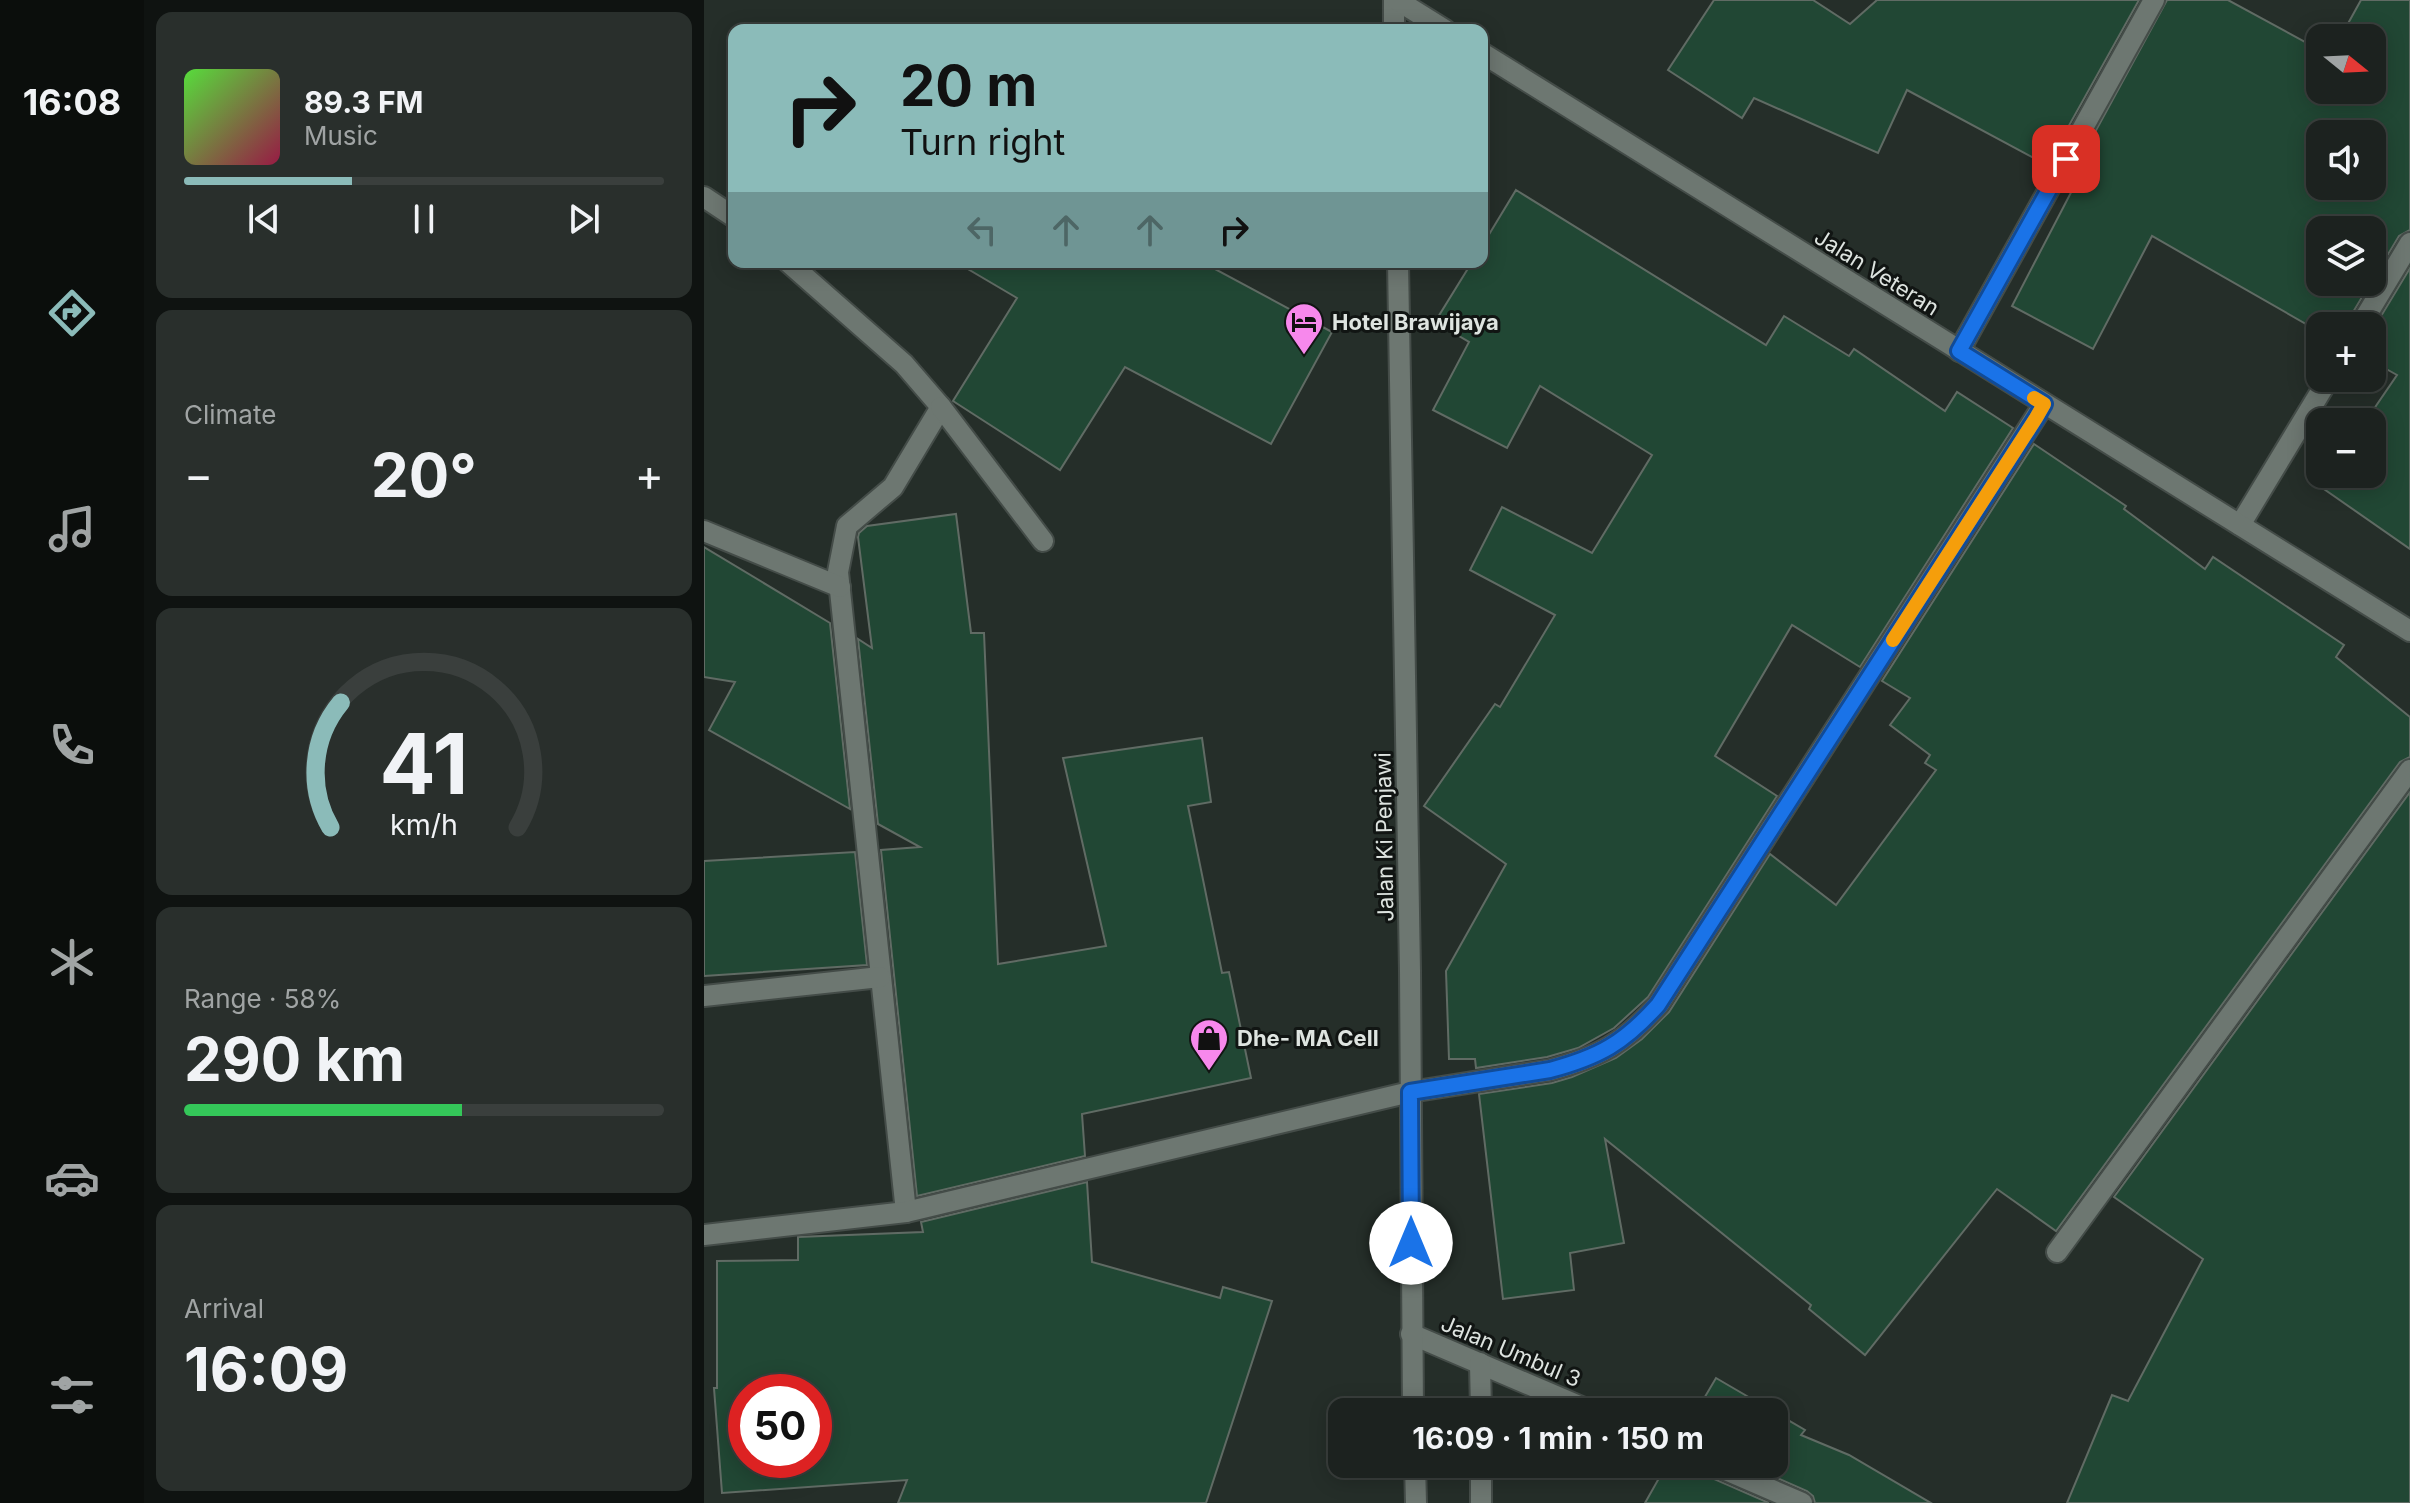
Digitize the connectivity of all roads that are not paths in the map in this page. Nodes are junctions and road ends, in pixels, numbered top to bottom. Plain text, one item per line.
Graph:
1 (1395, 0) edge
2 (2154, 0) edge
3 (1394, 24) edge
4 (1435, 24) edge
5 (1488, 57) edge
6 (704, 197) edge
7 (728, 213) edge
8 (2410, 243) edge
9 (795, 268) edge
10 (1398, 268) edge
11 (2368, 312) edge
12 (1959, 351) junction
13 (2321, 392) edge
14 (2044, 404) junction
15 (941, 407) junction
16 (2240, 525) junction
17 (704, 531) edge
18 (1043, 541) dead end
19 (840, 587) junction
20 (2410, 631) edge
21 (2410, 770) edge
22 (880, 977) junction
23 (704, 996) edge
24 (1410, 1092) junction
25 (906, 1212) junction
26 (704, 1235) edge
27 (2057, 1252) dead end
28 (1411, 1334) junction
29 (1480, 1363) junction
30 (1413, 1398) edge
31 (1481, 1398) edge
32 (1561, 1398) edge
33 (1415, 1478) edge
34 (1481, 1478) edge
35 (1744, 1478) edge
36 (1416, 1503) edge
37 (1481, 1503) edge
38 (1802, 1503) edge

1 - 3 street
1 - 4 street
2 - 12 street
5 - 12 street, Jalan Veteran
6 - 7 street
8 - 11 street
9 - 15 street
10 - 24 street, Jalan Ki Penjawi
12 - 14 street, Jalan Veteran
13 - 16 street
14 - 16 street, Jalan Veteran
14 - 24 street
15 - 18 street
15 - 19 street
16 - 20 street, Jalan Veteran
17 - 19 street
19 - 22 street
21 - 27 street
22 - 23 street
22 - 25 street
24 - 25 street
24 - 28 street, Jalan Ki Penjawi
25 - 26 street
28 - 29 street, Jalan Umbul 3
28 - 30 street, Jalan Ki Penjawi
29 - 31 street
29 - 32 street, Jalan Umbul 3
33 - 36 street
34 - 37 street
35 - 38 street

